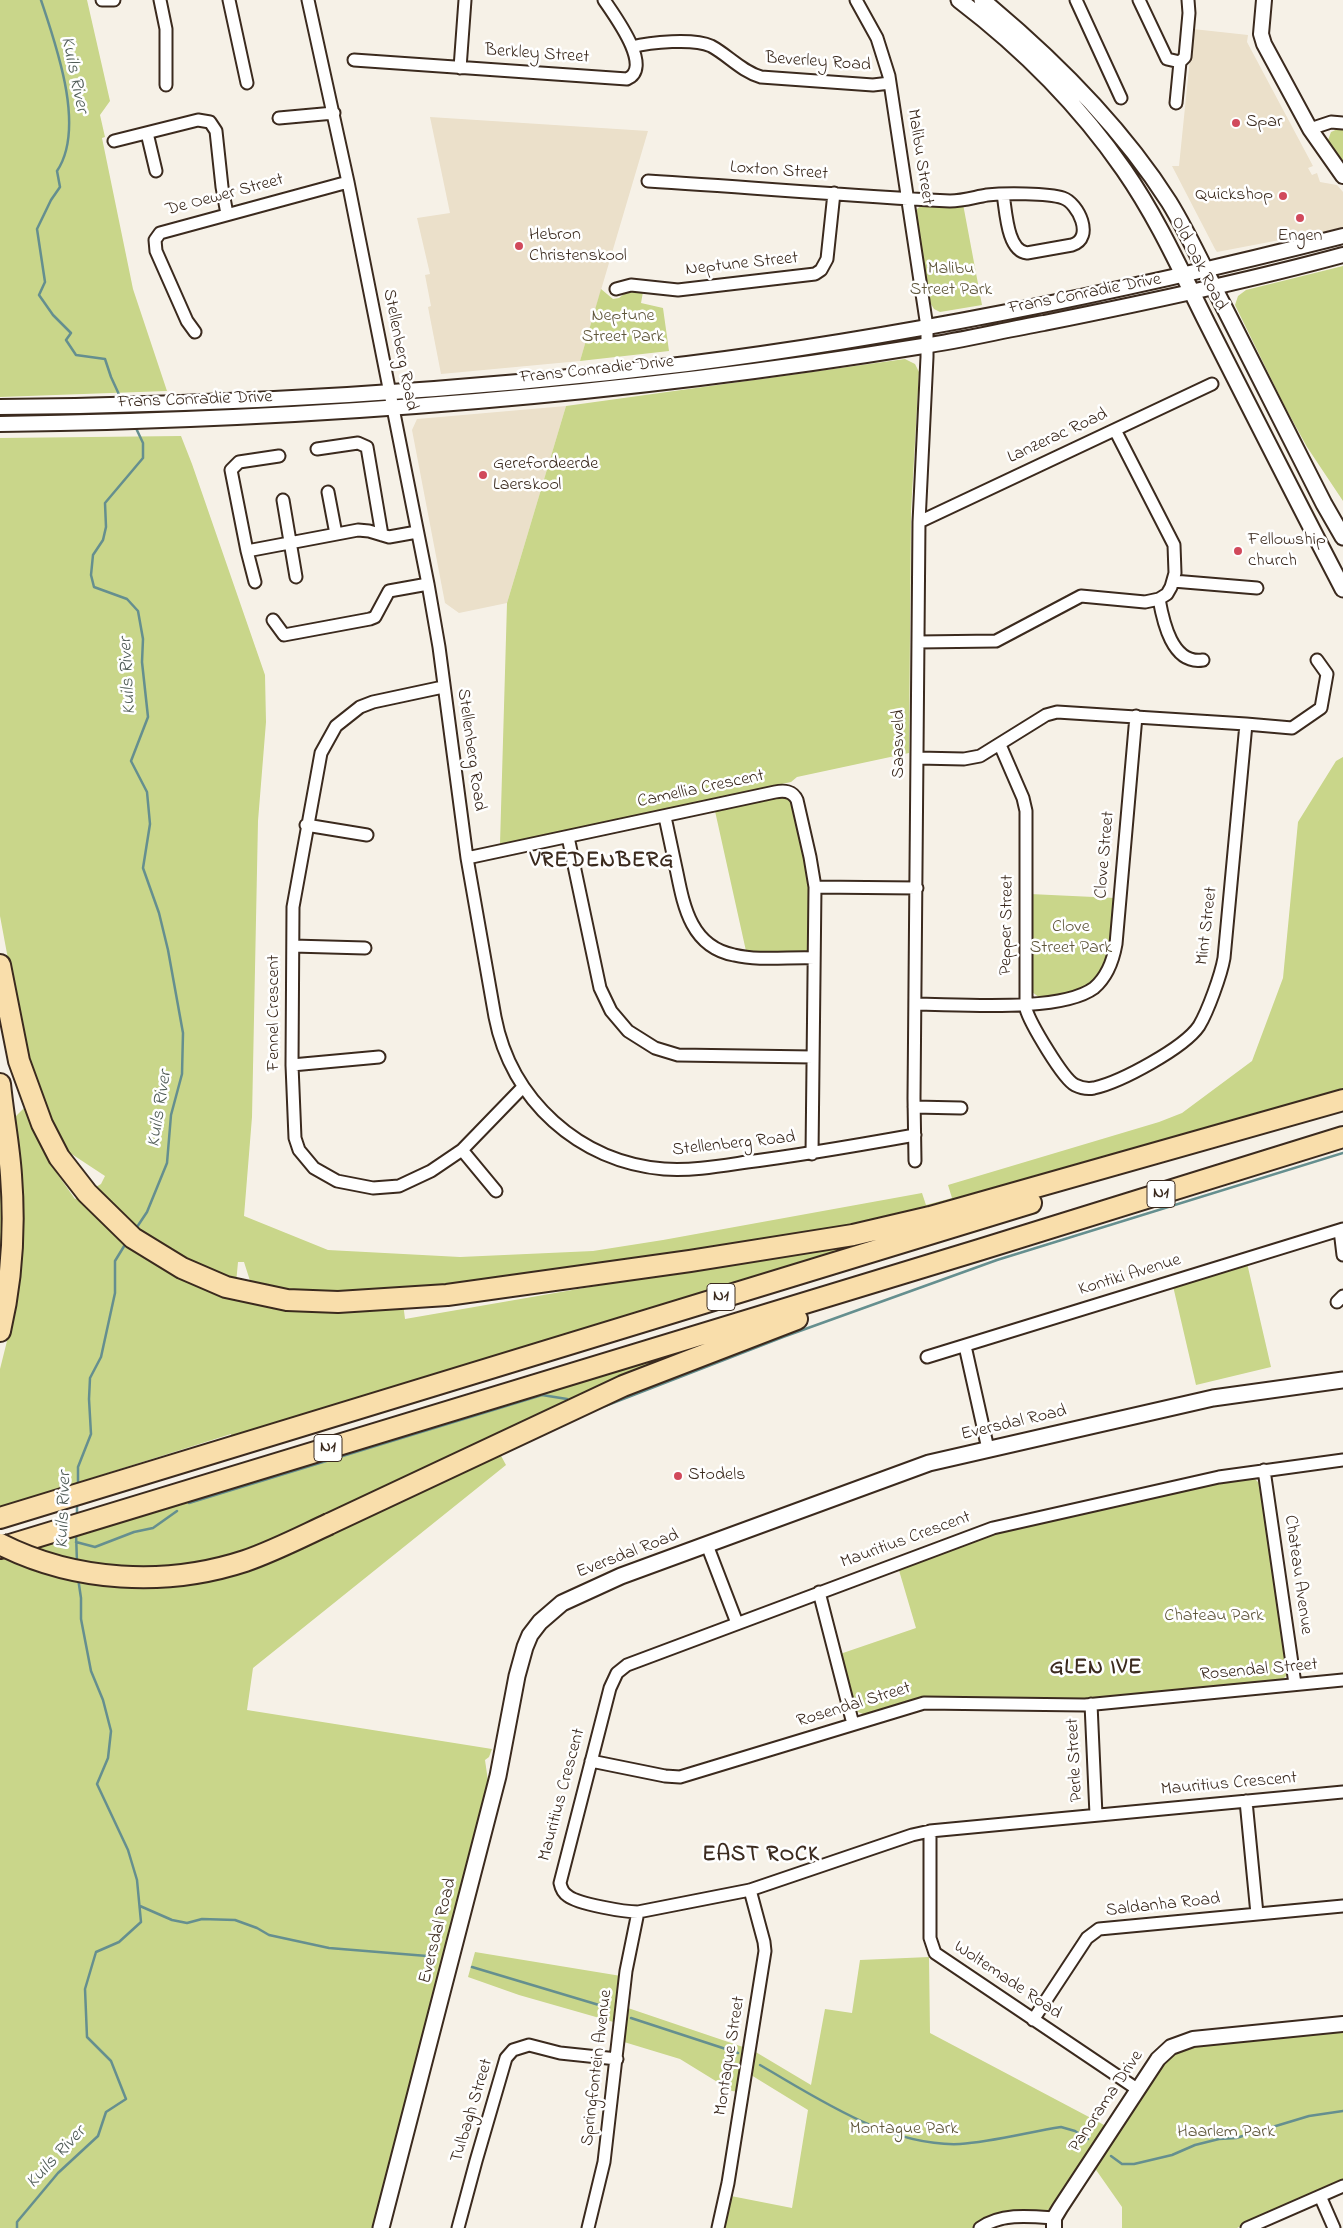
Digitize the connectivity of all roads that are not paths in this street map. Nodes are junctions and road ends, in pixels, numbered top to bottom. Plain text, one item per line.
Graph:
1 (102, 0) edge
2 (114, 0) edge
3 (160, 0) edge
4 (229, 0) edge
5 (308, 0) edge
6 (465, 0) edge
7 (604, 0) edge
8 (856, 0) edge
9 (959, 0) edge
10 (982, 0) edge
11 (1076, 0) edge
12 (1139, 0) edge
13 (1188, 0) edge
14 (1264, 0) edge
15 (632, 47) junction
16 (354, 60) dead end
17 (1180, 62) junction
18 (460, 68) junction
19 (247, 83) dead end
20 (890, 83) junction
21 (166, 85) dead end
22 (1122, 98) dead end
23 (1176, 103) dead end
24 (334, 113) junction
25 (279, 118) dead end
26 (1343, 123) edge
27 (1310, 129) junction
28 (147, 133) junction
29 (114, 141) dead end
30 (156, 171) dead end
31 (1343, 176) edge
32 (648, 181) dead end
33 (348, 182) junction
34 (834, 193) junction
35 (1003, 194) junction
36 (908, 198) junction
37 (228, 214) junction
38 (1343, 236) edge
39 (1343, 255) edge
40 (1206, 270) junction
41 (1185, 275) junction
42 (1214, 288) junction
43 (616, 289) dead end
44 (1192, 292) junction
45 (927, 327) junction
46 (195, 332) dead end
47 (928, 346) junction
48 (1212, 384) dead end
49 (389, 392) junction
50 (0, 407) edge
51 (393, 409) junction
52 (0, 424) edge
53 (1114, 430) junction
54 (318, 449) dead end
55 (279, 456) dead end
56 (328, 492) dead end
57 (283, 500) dead end
58 (919, 522) junction
59 (417, 532) junction
60 (336, 534) junction
61 (382, 535) junction
62 (1343, 537) edge
63 (291, 542) junction
64 (247, 550) junction
65 (296, 578) dead end
66 (1174, 581) junction
67 (255, 582) dead end
68 (428, 584) junction
69 (1257, 588) dead end
70 (1343, 589) edge
71 (1159, 599) junction
72 (273, 620) dead end
73 (918, 642) junction
74 (1203, 660) dead end
75 (1317, 660) dead end
76 (443, 687) junction
77 (1136, 716) junction
78 (1246, 724) junction
79 (1000, 745) junction
80 (918, 758) junction
81 (665, 817) junction
82 (306, 825) junction
83 (367, 835) dead end
84 (568, 837) junction
85 (467, 858) junction
86 (815, 887) junction
87 (916, 888) junction
88 (293, 946) junction
89 (365, 948) dead end
90 (814, 958) junction
91 (0, 965) edge
92 (915, 1004) junction
93 (1024, 1004) junction
94 (813, 1056) junction
95 (379, 1057) dead end
96 (292, 1065) junction
97 (0, 1084) edge
98 (523, 1087) junction
99 (1084, 1088) joint
100 (1343, 1100) edge
101 (914, 1107) junction
102 (961, 1108) dead end
103 (1343, 1108) edge
104 (915, 1135) junction
105 (1343, 1137) edge
106 (462, 1150) junction
107 (812, 1154) junction
108 (916, 1161) dead end
109 (496, 1191) dead end
110 (1341, 1229) edge
111 (979, 1250) junction
112 (1343, 1255) edge
113 (0, 1331) edge
114 (965, 1346) junction
115 (927, 1357) dead end
116 (1343, 1380) edge
117 (988, 1449) junction
118 (1343, 1460) edge
119 (1264, 1470) junction
120 (0, 1518) edge
121 (0, 1544) edge
122 (708, 1544) junction
123 (0, 1548) edge
124 (819, 1592) junction
125 (737, 1623) junction
126 (1343, 1680) edge
127 (1295, 1684) junction
128 (1091, 1704) junction
129 (853, 1724) junction
130 (591, 1761) junction
131 (1343, 1792) edge
132 (1246, 1801) junction
133 (1096, 1815) junction
134 (930, 1831) junction
135 (750, 1890) junction
136 (1343, 1906) edge
137 (638, 1912) junction
138 (1257, 1914) junction
139 (1033, 2020) junction
140 (1343, 2024) edge
141 (617, 2059) junction
142 (1137, 2089) junction
143 (1343, 2186) edge
144 (1320, 2196) junction
145 (1054, 2223) edge
146 (381, 2228) edge
147 (458, 2228) edge
148 (588, 2228) edge
149 (718, 2228) edge
150 (980, 2228) edge
151 (1247, 2228) edge
152 (1334, 2228) edge

1 - 2 street
3 - 21 street
4 - 19 street
5 - 24 street, Stellenberg Road
6 - 18 street
7 - 15 street, Berkley Street
8 - 20 street, Malibu Street
9 - 41 main road, Old Oak Road
10 - 40 main road, Old Oak Road
11 - 22 street
12 - 17 street
13 - 17 street
14 - 27 street
15 - 18 street, Berkley Street
15 - 20 street, Beverley Road
16 - 18 street, Berkley Street
17 - 23 street
20 - 36 street, Malibu Street
24 - 25 street
24 - 33 street, Stellenberg Road
26 - 27 street
27 - 31 street
28 - 29 street
28 - 30 street
28 - 37 street
32 - 34 street, Loxton Street
33 - 37 street, De Oewer Street
33 - 49 street, Stellenberg Road
34 - 36 street, Loxton Street
34 - 43 street, Neptune Street
35 - 35 street, Loxton Street
35 - 36 street, Loxton Street
36 - 45 street, Malibu Street
37 - 46 street, De Oewer Street
38 - 40 street, Frans Conradie Drive
39 - 42 street, Frans Conradie Drive
40 - 41 street, Frans Conradie Drive
40 - 42 main road, Old Oak Road
41 - 44 main road, Old Oak Road
41 - 45 street, Frans Conradie Drive
42 - 44 street, Frans Conradie Drive
42 - 62 main road, Old Oak Road
44 - 47 street, Frans Conradie Drive
44 - 70 main road, Old Oak Road
45 - 47 street, Saasveld
45 - 49 street, Frans Conradie Drive
47 - 51 street, Frans Conradie Drive
47 - 58 street, Saasveld
48 - 53 street, Lanzerac Road
49 - 50 street, Frans Conradie Drive
49 - 51 street, Stellenberg Road
51 - 52 street, Frans Conradie Drive
51 - 59 street, Stellenberg Road
53 - 58 street, Lanzerac Road
53 - 66 street
54 - 61 street
55 - 64 street
56 - 60 street
57 - 63 street
58 - 73 street, Saasveld
59 - 61 street
59 - 68 street, Stellenberg Road
60 - 61 street
60 - 63 street
63 - 64 street
63 - 65 street
64 - 67 street
66 - 69 street
66 - 71 street
68 - 72 street
68 - 76 street, Stellenberg Road
71 - 73 street
71 - 74 street
73 - 80 street, Saasveld
75 - 78 street
76 - 82 street, Fennel Crescent
76 - 85 street, Stellenberg Road
77 - 78 street
77 - 79 street
77 - 93 street, Clove Street
78 - 99 street, Mint Street
79 - 80 street
79 - 93 street, Pepper Street
80 - 87 street, Saasveld
81 - 84 street, Camellia Crescent
81 - 86 street, Camellia Crescent
81 - 90 street
82 - 83 street
82 - 88 street, Fennel Crescent
84 - 85 street, Camellia Crescent
84 - 94 street
85 - 98 street, Stellenberg Road
86 - 87 street
86 - 90 street, Camellia Crescent
87 - 92 street, Saasveld
88 - 89 street
88 - 96 street, Fennel Crescent
90 - 94 street, Camellia Crescent
91 - 100 highway
92 - 93 street, Clove Street
92 - 101 street, Saasveld
93 - 99 street, Pepper Street
94 - 107 street, Camellia Crescent
95 - 96 street
96 - 106 street, Fennel Crescent
97 - 113 highway
98 - 106 street, Fennel Crescent
98 - 107 street, Stellenberg Road
101 - 102 street
101 - 104 street, Saasveld
103 - 120 highway, N1
104 - 107 street, Stellenberg Road
104 - 108 street, Saasveld
105 - 111 highway, N1
106 - 109 street
110 - 112 street
110 - 114 street, Kontiki Avenue
111 - 121 highway, bridge
111 - 123 highway, N1
114 - 115 street, Kontiki Avenue
114 - 117 street
116 - 117 main road, Eversdal Road
117 - 122 main road, Eversdal Road
118 - 119 street, Mauritius Crescent
119 - 124 street, Mauritius Crescent
119 - 127 street, Chateau Avenue
122 - 125 street
122 - 146 main road, Eversdal Road
124 - 125 street, Mauritius Crescent
124 - 129 street
125 - 130 street, Mauritius Crescent
126 - 127 street, Rosendal Street
127 - 128 street, Rosendal Street
128 - 129 street, Rosendal Street
128 - 133 street, Perle Street
129 - 130 street, Rosendal Street
130 - 137 street, Mauritius Crescent
131 - 132 street, Mauritius Crescent
132 - 133 street, Mauritius Crescent
132 - 138 street
133 - 134 street, Mauritius Crescent
134 - 135 street, Mauritius Crescent
134 - 139 street, Woltemade Road
135 - 137 street, Mauritius Crescent
135 - 149 street, Montaque Street
136 - 138 street, Saldanha Road
137 - 141 street, Springfontein Avenue
138 - 139 street, Saldanha Road
139 - 142 street, Woltemade Road
140 - 142 street, Panorama Drive
141 - 147 street, Tulbagh Street
141 - 148 street, Springfontein Avenue
142 - 145 street, Panorama Drive
143 - 144 street
144 - 151 street
144 - 152 street
145 - 150 street

